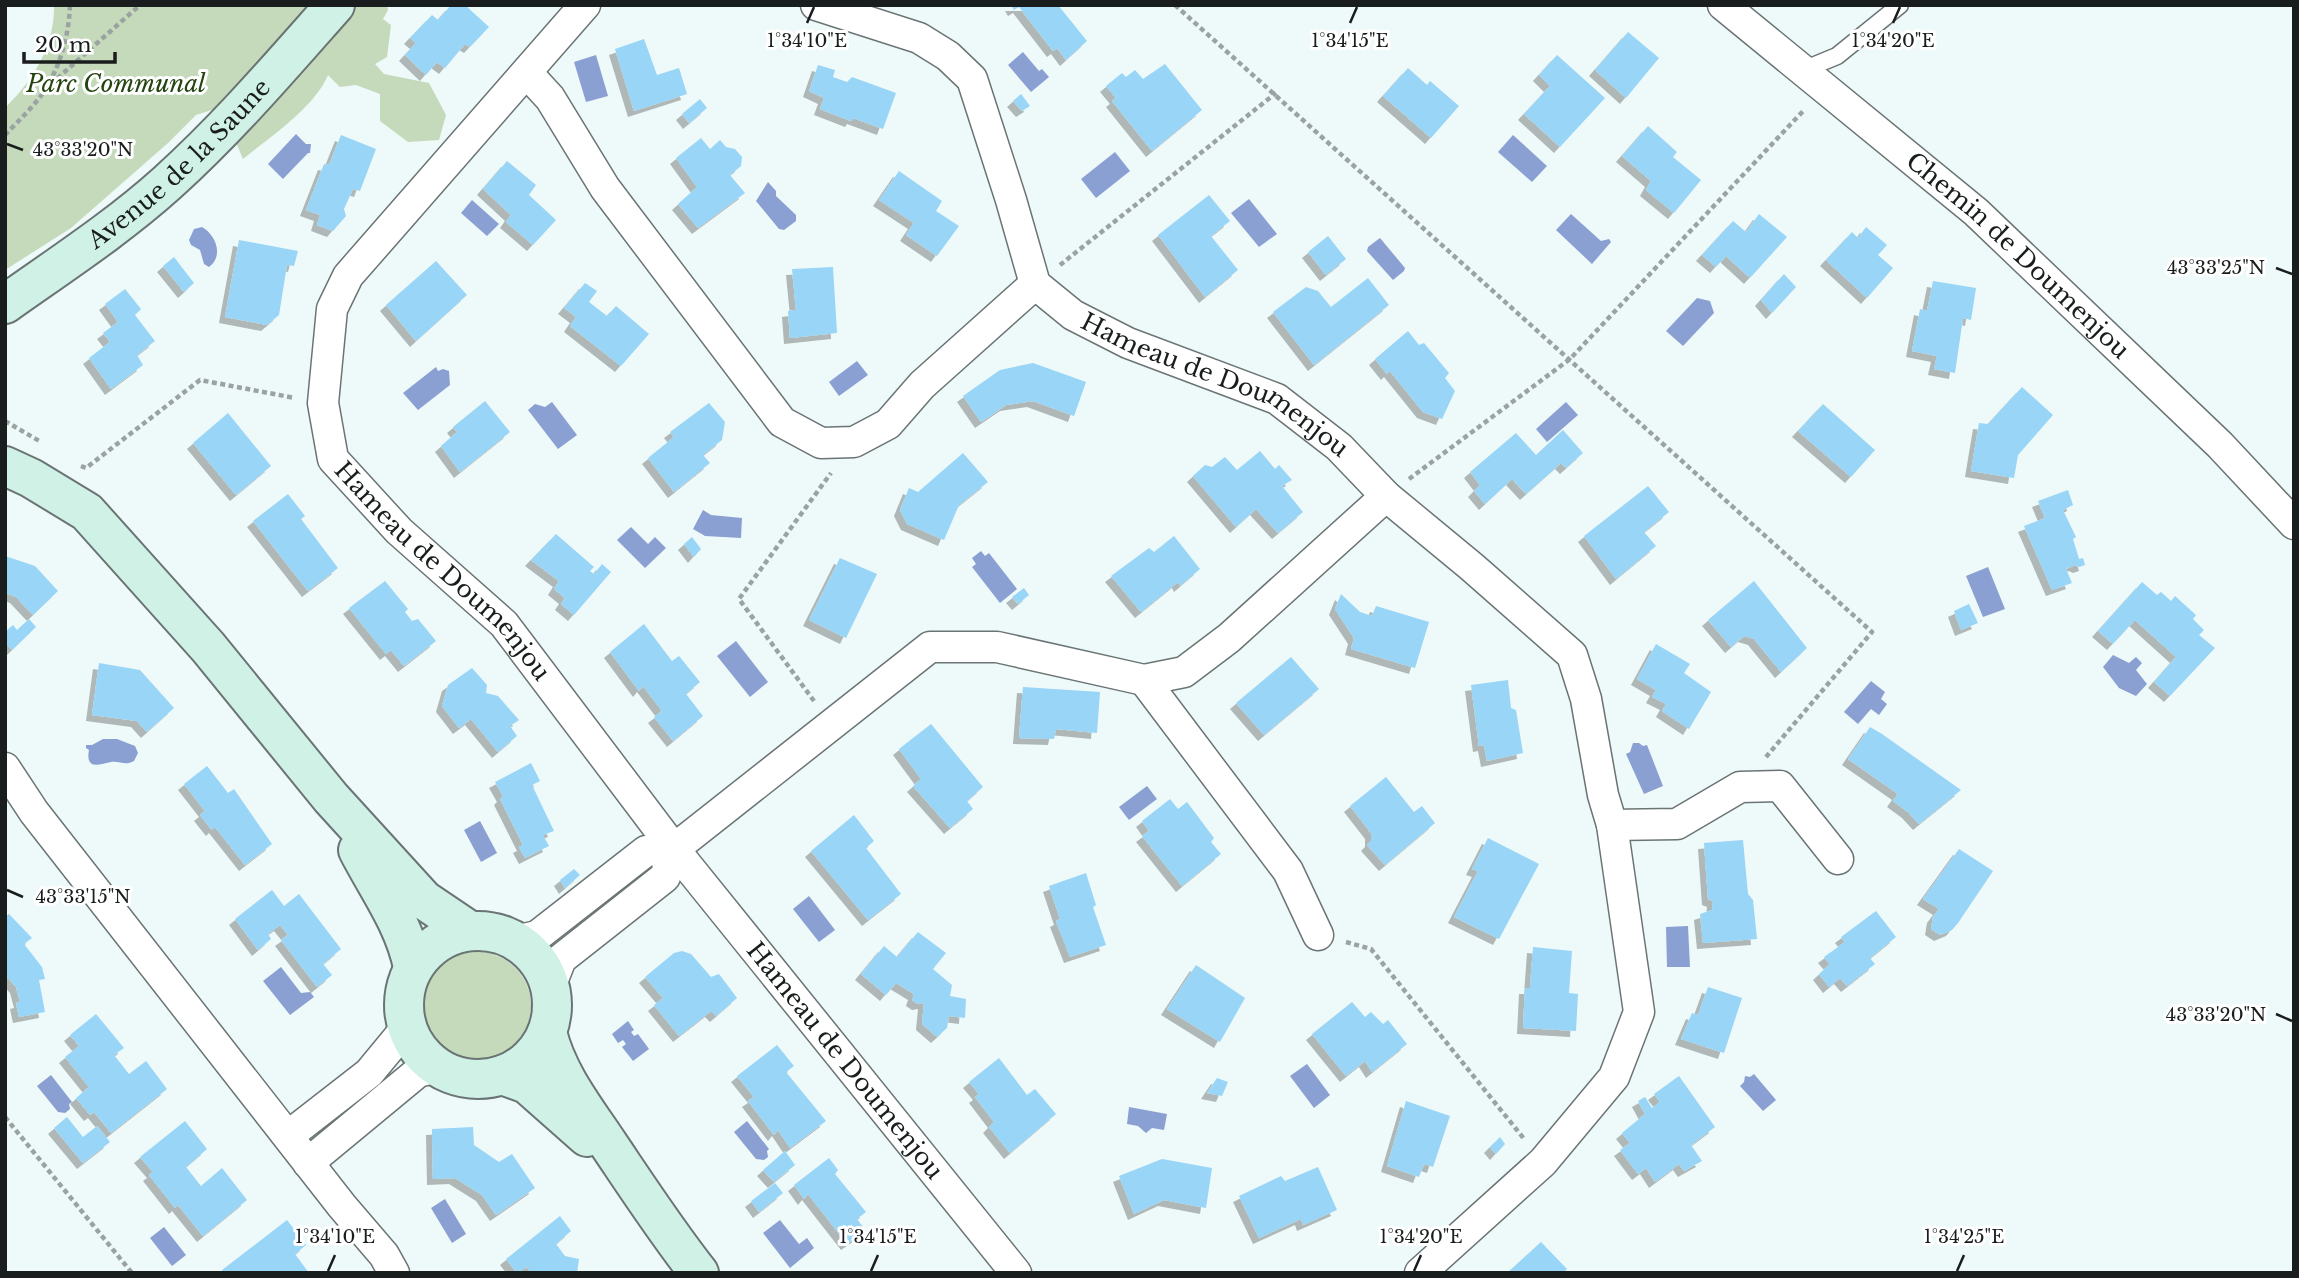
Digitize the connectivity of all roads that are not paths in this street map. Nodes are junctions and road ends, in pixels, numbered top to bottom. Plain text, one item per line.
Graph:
1 (335, 5) edge
2 (585, 5) edge
3 (816, 5) edge
4 (1723, 5) edge
5 (1900, 5) edge
6 (527, 73) junction
7 (1814, 79) junction
8 (1035, 284) junction
9 (5, 304) edge
10 (5, 466) edge
11 (5, 485) edge
12 (1386, 496) junction
13 (2294, 524) edge
14 (112, 542) junction
15 (1144, 680) junction
16 (5, 768) edge
17 (331, 798) junction
18 (1612, 825) junction
19 (674, 849) junction
20 (1838, 859) dead end
21 (470, 931) junction
22 (1318, 935) road end
23 (515, 941) junction
24 (414, 967) junction
25 (550, 986) junction
26 (407, 1027) junction
27 (547, 1032) junction
28 (437, 1067) junction
29 (502, 1075) junction
30 (288, 1136) junction
31 (308, 1163) junction
32 (632, 1179) junction
33 (394, 1273) edge
34 (699, 1273) edge
35 (1016, 1273) edge
36 (1420, 1273) edge

1 - 9 street, Avenue de la Saune
2 - 6 street, Hameau de Doumenjou
3 - 8 street
4 - 7 street, Chemin de Doumenjou
5 - 7 lane
6 - 8 street
6 - 19 street, Hameau de Doumenjou
7 - 13 street, Chemin de Doumenjou
8 - 12 street, Hameau de Doumenjou
10 - 14 street
11 - 14 street
12 - 15 street
12 - 18 street, Hameau de Doumenjou
14 - 17 street
15 - 19 street
15 - 22 street
16 - 30 street
17 - 21 street
17 - 24 street
18 - 20 street
18 - 36 street, Hameau de Doumenjou
19 - 23 street
19 - 25 street
19 - 35 street, Hameau de Doumenjou
21 - 23 street
21 - 24 street
23 - 25 street
24 - 26 street
25 - 27 street
26 - 28 street
26 - 30 street
27 - 29 street
27 - 32 street
28 - 29 street
28 - 31 street
29 - 32 street
30 - 31 street
31 - 33 street
32 - 34 street

